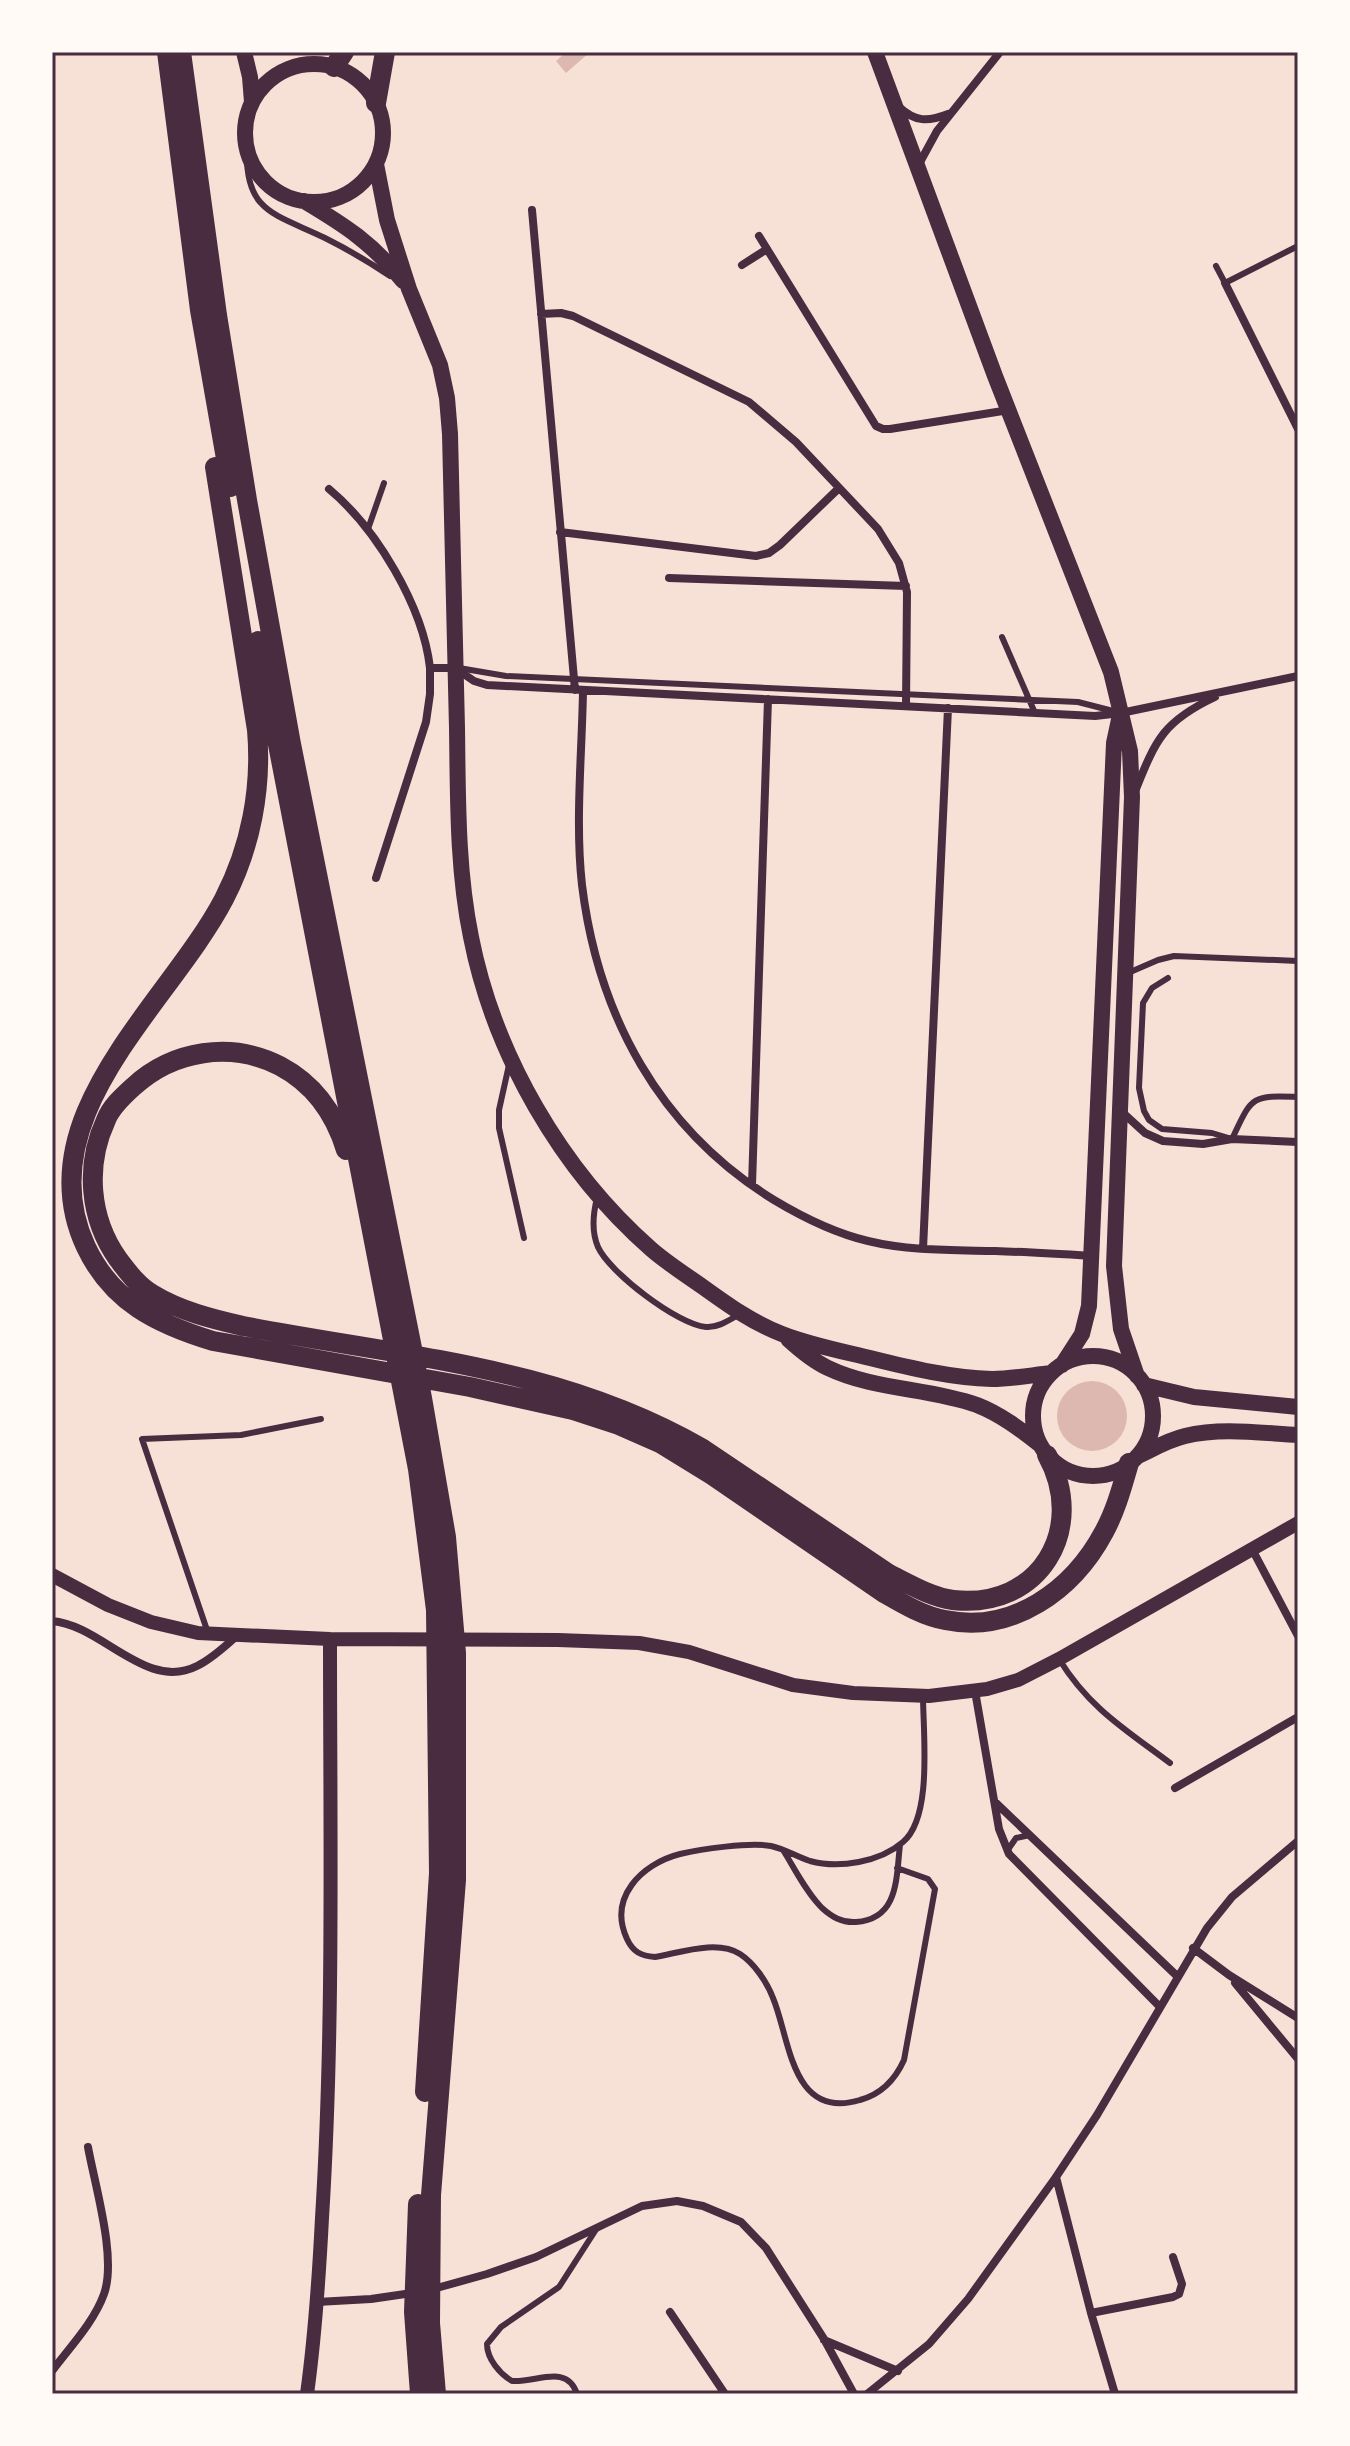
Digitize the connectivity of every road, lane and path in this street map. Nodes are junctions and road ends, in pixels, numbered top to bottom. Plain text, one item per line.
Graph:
1 (167, 52) edge
2 (181, 52) edge
3 (192, 52) edge
4 (244, 52) edge
5 (307, 52) edge
6 (385, 52) edge
7 (875, 52) edge
8 (995, 54) edge
9 (335, 61) edge
10 (893, 101) junction
11 (252, 102) junction
12 (376, 103) junction
13 (952, 112) junction
14 (247, 148) junction
15 (376, 164) junction
16 (917, 168) junction
17 (304, 201) junction
18 (532, 210) dead end
19 (759, 236) dead end
20 (1298, 246) edge
21 (767, 249) junction
22 (742, 265) dead end
23 (1216, 266) dead end
24 (1225, 283) junction
25 (409, 289) junction
26 (209, 313) junction
27 (541, 314) junction
28 (1009, 410) junction
29 (1298, 429) edge
30 (384, 483) dead end
31 (839, 488) junction
32 (329, 489) dead end
33 (368, 529) junction
34 (560, 532) junction
35 (669, 578) dead end
36 (906, 586) junction
37 (1002, 637) dead end
38 (430, 668) junction
39 (455, 668) junction
40 (1298, 676) edge
41 (574, 679) junction
42 (579, 690) junction
43 (1230, 690) junction
44 (906, 694) junction
45 (768, 699) junction
46 (1030, 700) junction
47 (906, 706) junction
48 (948, 708) junction
49 (1035, 713) junction
50 (1121, 713) junction
51 (1132, 797) junction
52 (376, 878) dead end
53 (1298, 961) edge
54 (1124, 974) junction
55 (1168, 978) dead end
56 (511, 1057) junction
57 (1298, 1097) edge
58 (1119, 1109) junction
59 (1232, 1139) junction
60 (1298, 1142) edge
61 (752, 1185) junction
62 (597, 1194) junction
63 (524, 1238) dead end
64 (923, 1249) junction
65 (1092, 1256) junction
66 (742, 1314) junction
67 (784, 1335) junction
68 (335, 1354) junction
69 (1057, 1369) junction
70 (1140, 1380) junction
71 (1298, 1407) edge
72 (321, 1419) dead end
73 (1298, 1435) edge
74 (1044, 1450) junction
75 (1133, 1460) junction
76 (418, 1469) junction
77 (1298, 1523) edge
78 (1252, 1549) junction
79 (52, 1575) edge
80 (444, 1610) junction
81 (52, 1621) edge
82 (208, 1634) junction
83 (237, 1636) junction
84 (1298, 1636) edge
85 (330, 1639) junction
86 (1059, 1659) junction
87 (975, 1691) junction
88 (923, 1695) junction
89 (1298, 1717) edge
90 (1170, 1763) dead end
91 (1175, 1788) dead end
92 (996, 1803) junction
93 (1030, 1835) junction
94 (1298, 1841) edge
95 (900, 1845) junction
96 (783, 1849) junction
97 (1007, 1851) junction
98 (897, 1868) junction
99 (1193, 1948) junction
100 (1229, 1975) junction
101 (1177, 1976) junction
102 (1159, 2006) junction
103 (1298, 2018) edge
104 (1298, 2059) edge
105 (88, 2147) dead end
106 (1056, 2177) junction
107 (597, 2228) junction
108 (1173, 2257) dead end
109 (317, 2302) junction
110 (422, 2308) junction
111 (670, 2312) dead end
112 (1091, 2313) junction
113 (824, 2339) junction
114 (52, 2371) edge
115 (898, 2371) junction
116 (307, 2394) edge
117 (420, 2394) edge
118 (436, 2394) edge
119 (577, 2394) edge
120 (725, 2394) edge
121 (854, 2394) edge
122 (867, 2394) edge
123 (1115, 2394) edge

1 - 26 highway
2 - 26 highway
3 - 26 highway
4 - 11 main road
5 - 9 main road
6 - 12 highway
7 - 10 main road
8 - 13 street
9 - 11 main road
9 - 12 main road
10 - 13 street
10 - 16 main road
11 - 14 main road
12 - 15 main road
13 - 16 street
14 - 17 main road
14 - 25 lane
15 - 17 main road
15 - 25 main road
16 - 28 main road
17 - 25 main road
18 - 27 street
19 - 21 street
20 - 24 lane
21 - 22 street
21 - 28 street
23 - 24 lane
24 - 29 street
25 - 39 main road
26 - 68 highway
26 - 76 highway
26 - 80 highway
27 - 31 street
27 - 34 street
28 - 50 main road
30 - 33 lane
31 - 34 street
31 - 36 street
32 - 33 street
33 - 38 street
34 - 41 street
35 - 36 street
36 - 44 street
37 - 46 lane
38 - 39 street
38 - 52 street
39 - 41 lane
39 - 42 street
39 - 56 main road
40 - 43 street
41 - 42 street
41 - 44 lane
42 - 45 street
42 - 61 street
43 - 50 street
43 - 51 street
44 - 46 lane
44 - 47 street
45 - 47 street
45 - 61 street
46 - 49 lane
46 - 50 lane
47 - 48 street
48 - 49 street
48 - 64 street
49 - 50 street
50 - 51 main road
50 - 65 main road
51 - 54 main road
53 - 54 lane
54 - 58 main road
55 - 59 lane
56 - 62 main road
56 - 63 lane
57 - 59 lane
58 - 59 street
58 - 70 main road
59 - 60 street
61 - 64 street
62 - 66 main road
62 - 66 lane
64 - 65 street
65 - 69 main road
66 - 67 main road
67 - 69 main road
67 - 74 main road
68 - 74 highway
68 - 75 highway
68 - 76 highway
69 - 70 main road
69 - 74 main road
70 - 71 main road
70 - 75 main road
72 - 82 lane
73 - 75 main road
74 - 75 main road
76 - 80 highway
77 - 78 street
78 - 84 street
78 - 86 street
79 - 82 street
80 - 110 highway
81 - 83 street
82 - 83 street
83 - 85 street
85 - 88 street
85 - 109 street
86 - 87 street
86 - 90 lane
87 - 88 street
87 - 92 street
88 - 95 lane
89 - 91 street
92 - 93 street
92 - 97 street
93 - 97 lane
93 - 101 street
94 - 99 street
95 - 96 lane
95 - 98 lane
96 - 98 lane
96 - 98 lane
97 - 102 street
99 - 100 street
99 - 101 street
100 - 103 street
100 - 104 street
101 - 102 street
102 - 106 street
105 - 114 street
106 - 112 street
106 - 115 street
107 - 109 street
107 - 113 street
107 - 119 lane
108 - 112 street
109 - 116 street
110 - 117 highway
110 - 118 highway
111 - 120 street
112 - 123 street
113 - 115 street
113 - 121 street
115 - 122 street

